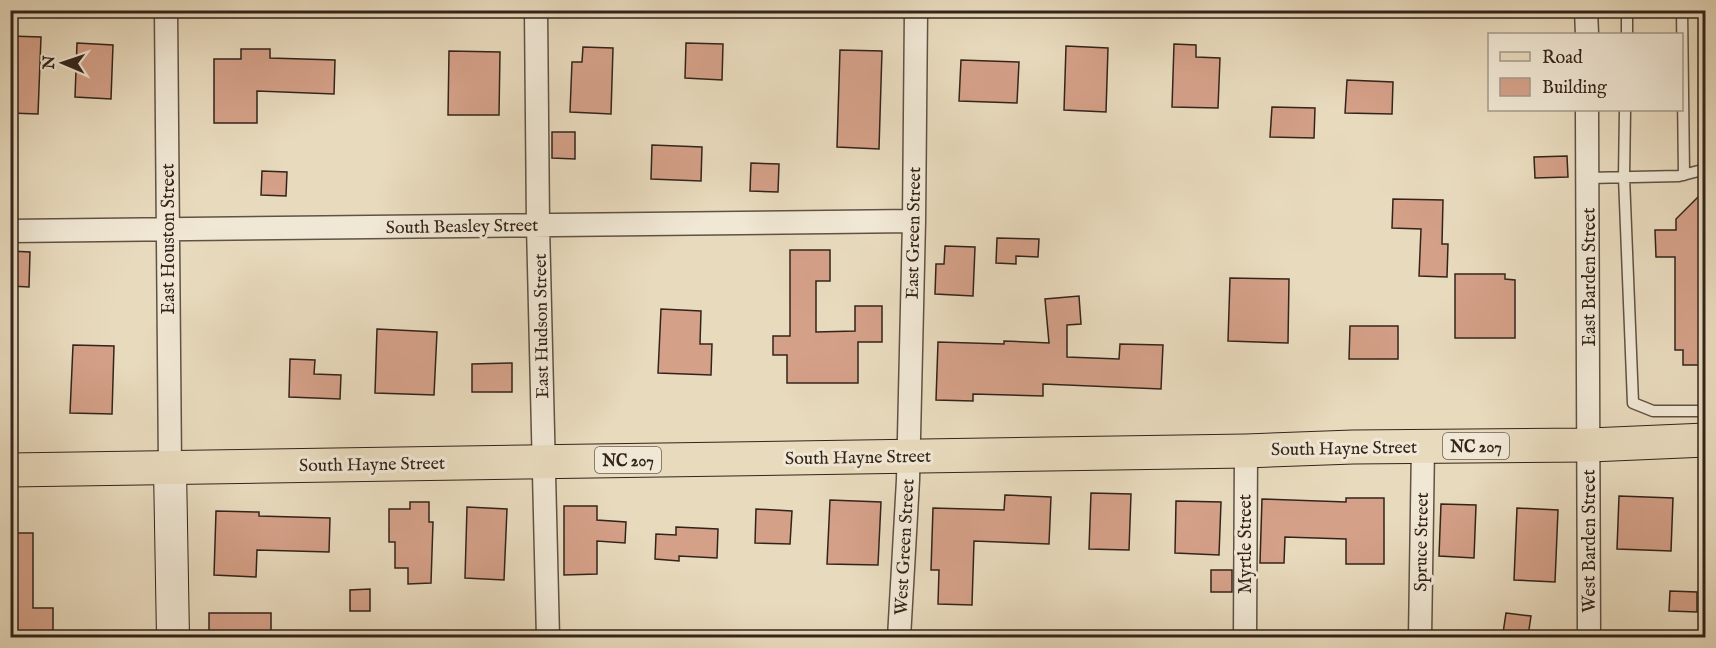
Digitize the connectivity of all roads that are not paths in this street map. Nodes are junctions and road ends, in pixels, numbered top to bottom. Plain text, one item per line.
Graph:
1 (166, 10) edge
2 (536, 10) edge
3 (916, 10) edge
4 (1586, 10) edge
5 (1627, 10) edge
6 (1682, 10) edge
7 (1587, 33) edge
8 (1626, 33) edge
9 (1682, 33) edge
10 (1683, 92) edge
11 (1587, 111) edge
12 (1625, 111) edge
13 (1706, 169) edge
14 (1684, 175) junction
15 (1623, 177) junction
16 (1588, 178) junction
17 (914, 221) junction
18 (538, 225) junction
19 (168, 230) junction
20 (10, 231) edge
21 (1706, 411) edge
22 (1706, 440) edge
23 (1590, 445) junction
24 (1423, 446) junction
25 (1246, 451) junction
26 (908, 456) junction
27 (544, 462) junction
28 (170, 468) junction
29 (10, 470) edge
30 (173, 638) edge
31 (548, 638) edge
32 (898, 638) edge
33 (1245, 638) edge
34 (1420, 638) edge
35 (1589, 638) edge

1 - 19 street, East Houston Street
2 - 18 street, East Hudson Street
3 - 17 street, East Green Street
4 - 7 street
5 - 8 lane
6 - 9 lane
10 - 14 lane
11 - 16 street, East Barden Street
12 - 15 lane
13 - 14 lane
14 - 15 lane
15 - 16 lane
15 - 21 lane
16 - 23 street, East Barden Street
17 - 18 street, South Beasley Street
17 - 26 street, East Green Street
18 - 19 street, South Beasley Street
18 - 27 street, East Hudson Street
19 - 20 street, South Beasley Street
19 - 28 street, East Houston Street
22 - 23 main road, South Hayne Street / NC 207
23 - 24 main road, South Hayne Street / NC 207
23 - 35 street, West Barden Street
24 - 25 main road, South Hayne Street / NC 207
24 - 34 street, Spruce Street
25 - 26 main road, South Hayne Street / NC 207
25 - 33 street, Myrtle Street
26 - 27 main road, South Hayne Street / NC 207
26 - 32 street, West Green Street
27 - 28 main road, South Hayne Street / NC 207
27 - 31 street, East Hudson Street
28 - 29 main road, South Hayne Street / NC 207
28 - 30 street

